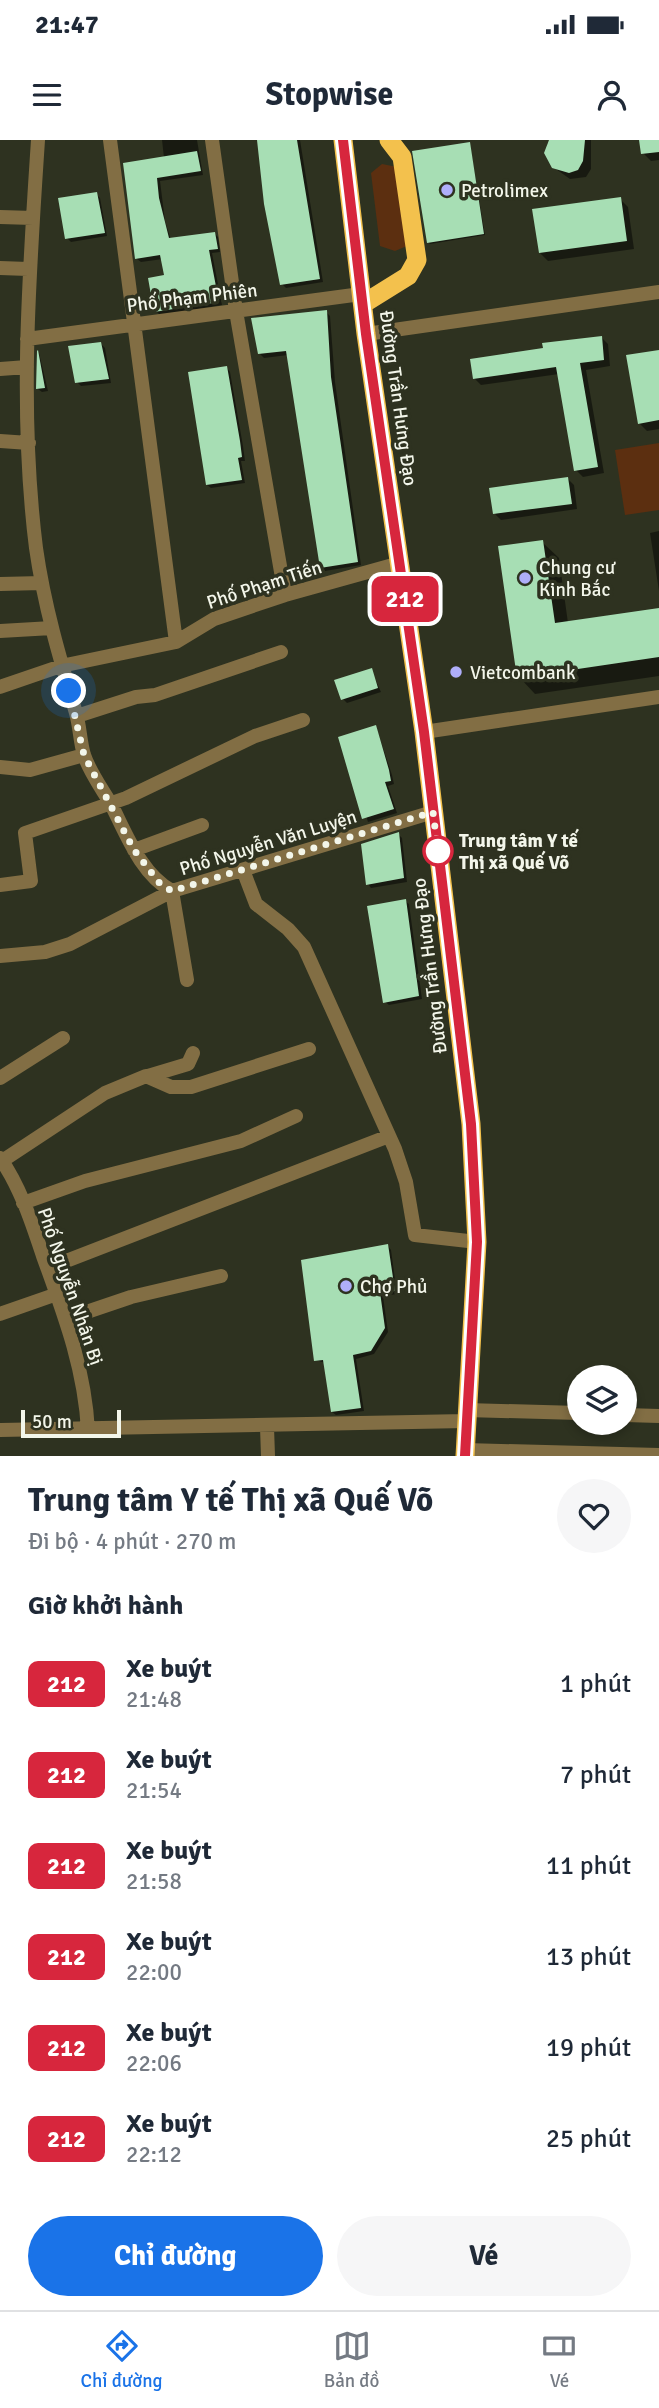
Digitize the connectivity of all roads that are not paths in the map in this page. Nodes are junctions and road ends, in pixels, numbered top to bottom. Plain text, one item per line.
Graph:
1 (38, 140) edge
2 (110, 140) edge
3 (212, 140) edge
4 (342, 140) edge
5 (389, 140) edge
6 (0, 217) edge
7 (33, 218) junction
8 (0, 268) edge
9 (27, 269) junction
10 (659, 292) edge
11 (362, 299) junction
12 (236, 311) junction
13 (135, 324) junction
14 (366, 334) junction
15 (27, 339) junction
16 (27, 367) junction
17 (0, 369) edge
18 (0, 441) edge
19 (29, 443) junction
20 (400, 563) junction
21 (42, 583) junction
22 (0, 584) edge
23 (285, 595) junction
24 (52, 628) junction
25 (0, 631) edge
26 (176, 642) junction
27 (281, 652) dead end
28 (61, 666) junction
29 (0, 687) edge
30 (659, 697) edge
31 (77, 716) junction
32 (303, 720) dead end
33 (424, 732) junction
34 (84, 755) junction
35 (0, 767) edge
36 (110, 803) junction
37 (433, 812) junction
38 (202, 825) dead end
39 (134, 850) junction
40 (243, 870) junction
41 (0, 885) edge
42 (172, 891) junction
43 (0, 956) edge
44 (187, 980) dead end
45 (63, 1038) dead end
46 (309, 1049) dead end
47 (193, 1053) dead end
48 (146, 1076) junction
49 (0, 1078) edge
50 (296, 1116) dead end
51 (389, 1136) junction
52 (1, 1159) edge
53 (23, 1203) junction
54 (477, 1242) junction
55 (48, 1268) junction
56 (221, 1276) dead end
57 (57, 1294) junction
58 (0, 1314) edge
59 (66, 1319) junction
60 (567, 1413) edge
61 (637, 1415) edge
62 (466, 1416) junction
63 (659, 1416) edge
64 (267, 1427) junction
65 (0, 1430) edge
66 (88, 1431) junction
67 (465, 1453) edge
68 (659, 1455) edge
69 (268, 1456) edge

1 - 7 street
2 - 13 street
3 - 12 street
4 - 11 highway, Đường Trần Hưng Đạo
5 - 11 highway
6 - 7 street
7 - 9 street
8 - 9 street
9 - 15 street
10 - 14 street
11 - 12 street, Phố Phạm Phiên
11 - 14 highway, Đường Trần Hưng Đạo
12 - 13 street, Phố Phạm Phiên
12 - 23 street
13 - 15 street, Phố Phạm Phiên
13 - 26 street
14 - 20 highway, Đường Trần Hưng Đạo
15 - 16 street
16 - 17 street
16 - 19 street
18 - 19 street
19 - 21 street
20 - 23 street, Phố Phạm Tiến
20 - 33 highway, Đường Trần Hưng Đạo
21 - 22 street
21 - 24 street
23 - 26 street, Phố Phạm Tiến
24 - 25 street
24 - 28 street
26 - 28 street, Phố Phạm Tiến
27 - 31 street
28 - 29 street, Phố Phạm Tiến
28 - 31 street
30 - 33 street
31 - 34 street
32 - 36 street
33 - 37 highway, Đường Trần Hưng Đạo
34 - 35 street
34 - 36 street
36 - 39 street
36 - 41 street
37 - 40 street, Phố Nguyễn Văn Luyện
37 - 54 highway, Đường Trần Hưng Đạo
38 - 39 street
39 - 42 street
40 - 42 street, Phố Nguyễn Văn Luyện
40 - 51 street
42 - 43 street, Phố Nguyễn Văn Luyện
42 - 44 street
45 - 49 street
46 - 48 street
47 - 48 street
48 - 52 street
50 - 53 street
51 - 54 street
51 - 55 street
52 - 53 street, Phố Nguyễn Nhân Bị
53 - 55 street, Phố Nguyễn Nhân Bị
54 - 62 highway, Đường Trần Hưng Đạo
55 - 57 street, Phố Nguyễn Nhân Bị
56 - 59 street
57 - 58 street
57 - 59 street, Phố Nguyễn Nhân Bị
59 - 66 street, Phố Nguyễn Nhân Bị
60 - 62 street
61 - 63 street
62 - 64 street
62 - 67 highway, Đường Trần Hưng Đạo
64 - 66 street
64 - 69 street
65 - 66 street
67 - 68 street

